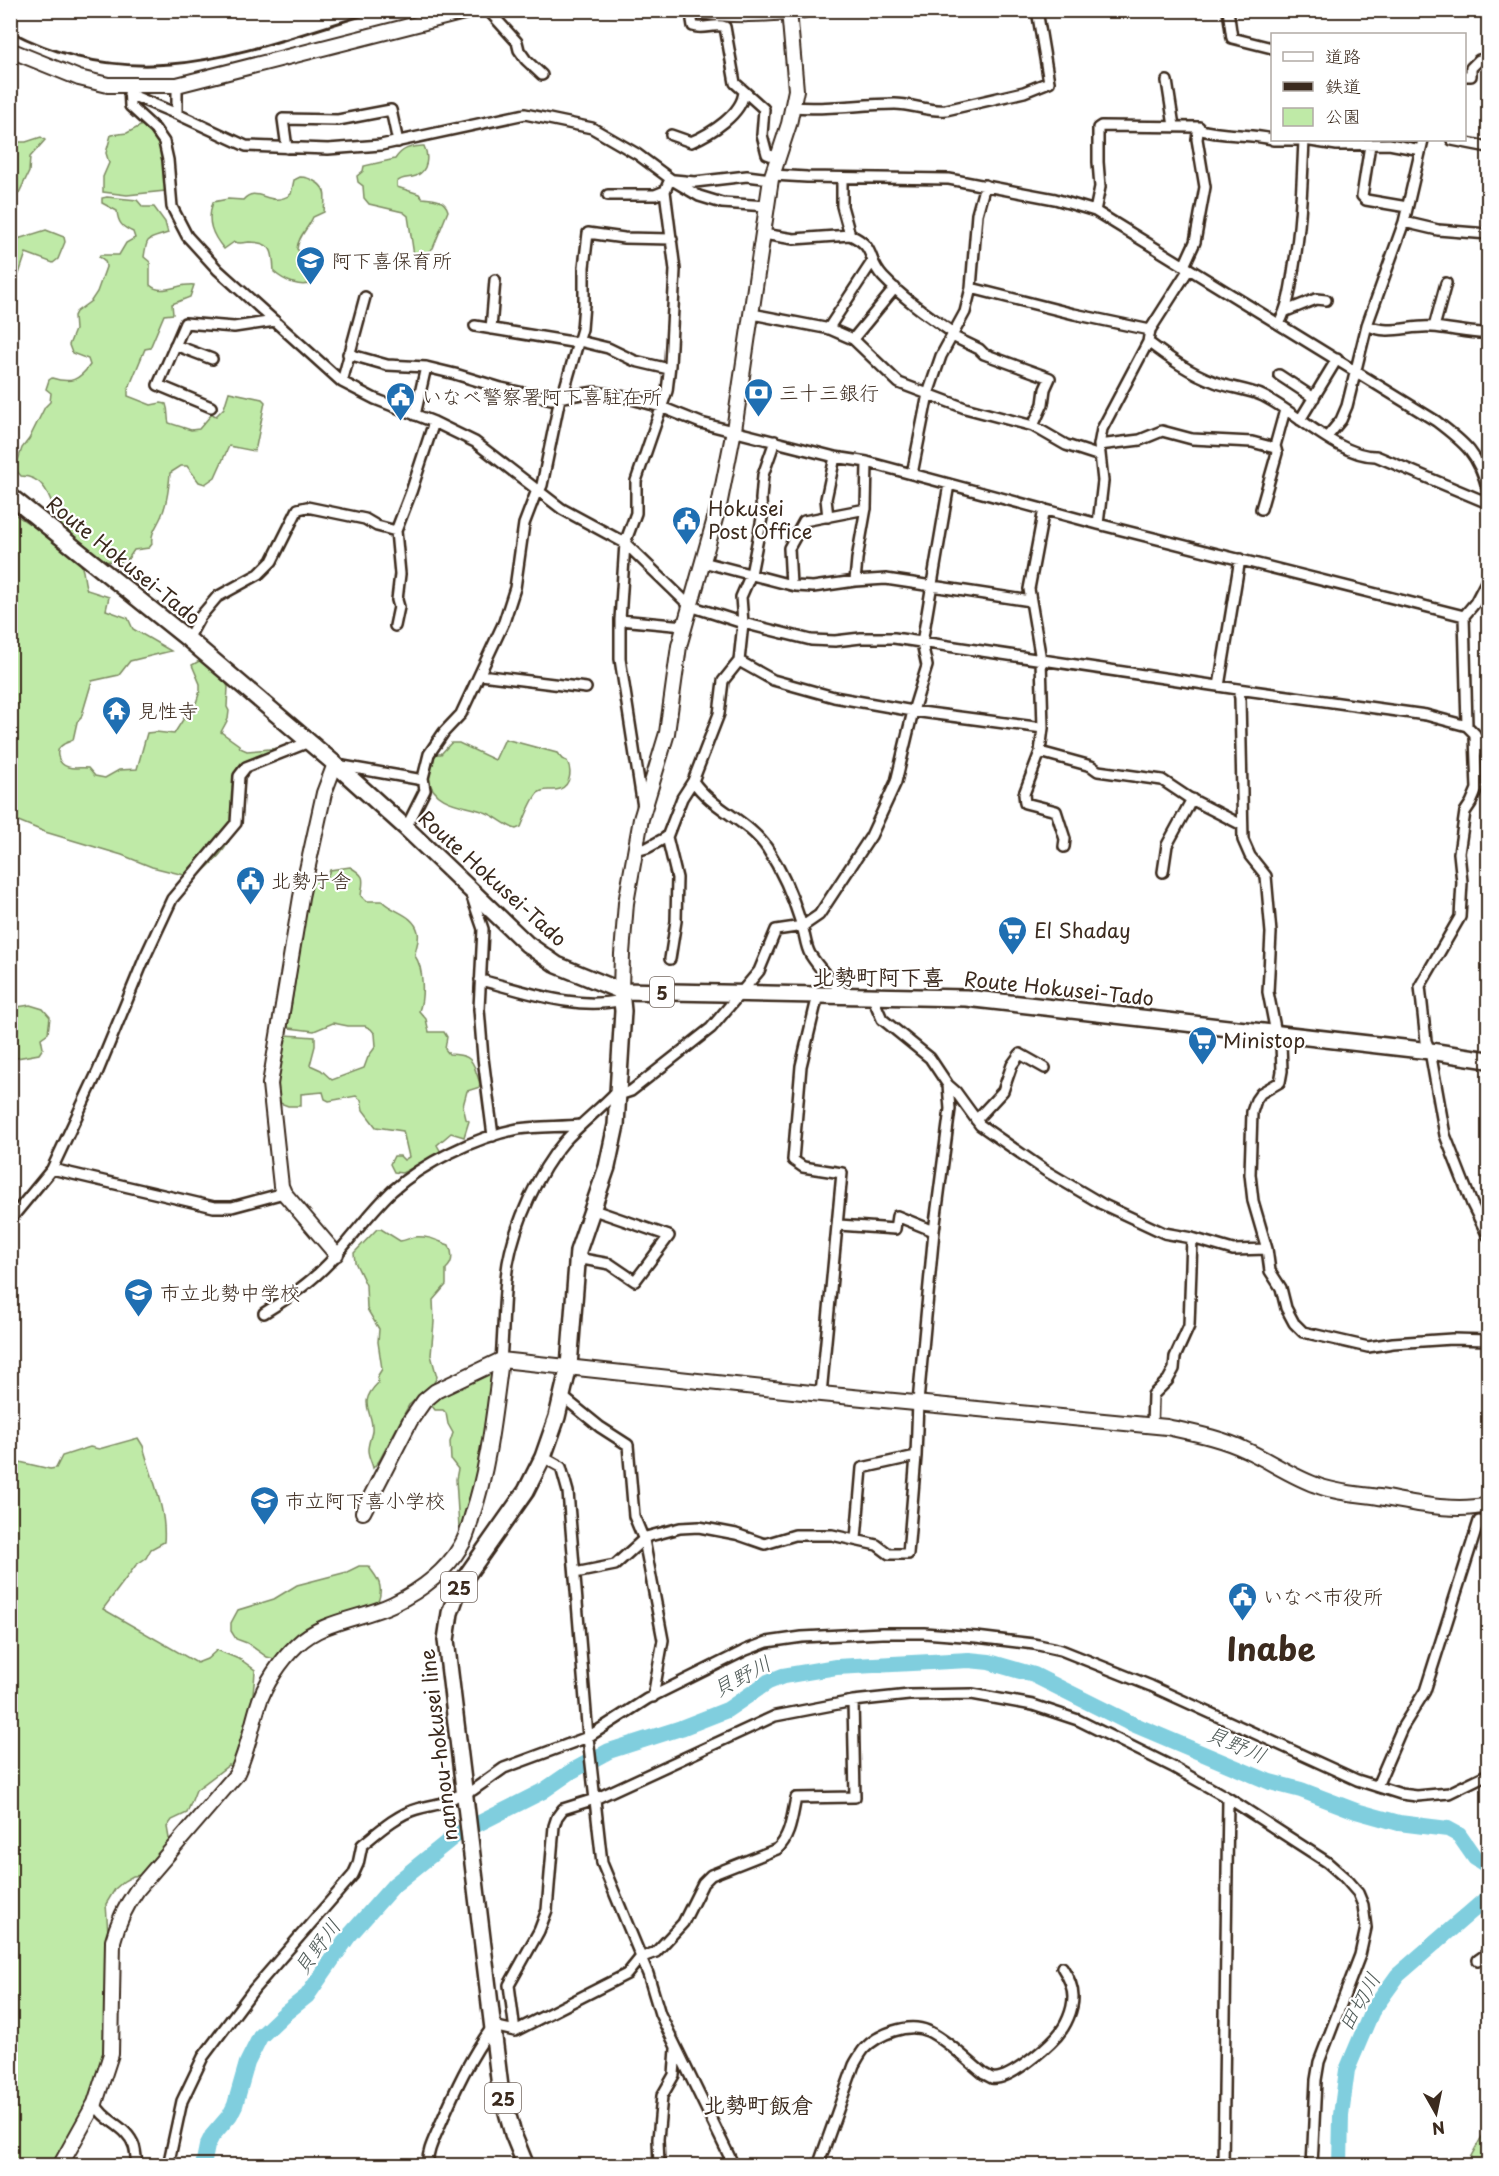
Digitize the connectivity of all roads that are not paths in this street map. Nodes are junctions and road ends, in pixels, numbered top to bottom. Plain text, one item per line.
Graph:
1 (472, 10) edge
2 (488, 10) edge
3 (804, 10) edge
4 (1037, 10) edge
5 (1228, 10) edge
6 (693, 11) edge
7 (789, 11) edge
8 (1271, 48) edge
9 (10, 50) edge
10 (1488, 60) edge
11 (542, 75) dead end
12 (1466, 75) edge
13 (1167, 81) dead end
14 (177, 86) junction
15 (129, 90) junction
16 (744, 92) junction
17 (793, 107) junction
18 (177, 114) junction
19 (1174, 126) junction
20 (1198, 129) junction
21 (671, 135) dead end
22 (1271, 139) edge
23 (1304, 141) edge
24 (1311, 141) edge
25 (1423, 141) edge
26 (1457, 141) edge
27 (398, 142) junction
28 (1370, 145) junction
29 (1488, 147) edge
30 (287, 148) junction
31 (1421, 150) junction
32 (778, 158) junction
33 (772, 177) junction
34 (842, 178) junction
35 (671, 179) junction
36 (985, 185) junction
37 (665, 190) junction
38 (608, 195) dead end
39 (767, 206) junction
40 (1407, 207) junction
41 (1095, 211) junction
42 (1404, 222) junction
43 (763, 234) junction
44 (1488, 234) edge
45 (850, 235) junction
46 (672, 239) junction
47 (872, 262) junction
48 (1186, 267) junction
49 (495, 280) dead end
50 (1446, 283) dead end
51 (895, 288) junction
52 (971, 288) junction
53 (365, 297) dead end
54 (1326, 300) dead end
55 (1286, 311) junction
56 (752, 314) junction
57 (275, 321) junction
58 (1279, 324) junction
59 (1367, 325) junction
60 (475, 326) dead end
61 (1434, 327) junction
62 (491, 328) junction
63 (828, 328) junction
64 (1150, 330) junction
65 (1488, 333) edge
66 (953, 335) junction
67 (853, 339) junction
68 (578, 342) junction
69 (1148, 342) junction
70 (175, 345) junction
71 (348, 354) junction
72 (1337, 359) junction
73 (213, 360) dead end
74 (426, 367) junction
75 (669, 369) junction
76 (1354, 369) junction
77 (1279, 375) dead end
78 (342, 382) junction
79 (928, 394) junction
80 (560, 398) junction
81 (1314, 398) junction
82 (211, 407) dead end
83 (661, 407) junction
84 (1285, 410) junction
85 (415, 415) junction
86 (1300, 420) junction
87 (434, 422) junction
88 (1033, 426) junction
89 (734, 430) junction
90 (1327, 437) junction
91 (775, 441) junction
92 (1099, 445) junction
93 (1275, 448) junction
94 (1100, 456) junction
95 (835, 457) junction
96 (867, 462) junction
97 (912, 474) junction
98 (949, 484) junction
99 (538, 491) junction
100 (1488, 491) edge
101 (10, 496) edge
102 (1488, 503) edge
103 (866, 509) junction
104 (1044, 509) junction
105 (1261, 509) dead end
106 (828, 517) junction
107 (1098, 524) junction
108 (396, 531) junction
109 (626, 543) junction
110 (1240, 558) junction
111 (703, 562) junction
112 (751, 574) junction
113 (1488, 580) edge
114 (855, 581) junction
115 (791, 585) junction
116 (932, 587) junction
117 (1031, 601) junction
118 (690, 606) junction
119 (1464, 616) junction
120 (620, 620) junction
121 (743, 623) junction
122 (395, 626) dead end
123 (684, 626) junction
124 (188, 639) junction
125 (922, 642) junction
126 (1041, 660) junction
127 (739, 661) junction
128 (481, 675) junction
129 (1219, 686) junction
130 (586, 688) dead end
131 (1238, 689) junction
132 (913, 711) junction
133 (1467, 726) junction
134 (1043, 729) junction
135 (1475, 734) junction
136 (309, 742) junction
137 (1040, 752) junction
138 (1488, 759) edge
139 (335, 764) junction
140 (423, 780) junction
141 (693, 781) junction
142 (1192, 799) junction
143 (644, 811) junction
144 (1242, 825) junction
145 (406, 828) junction
146 (667, 837) junction
147 (1064, 847) dead end
148 (636, 851) junction
149 (1163, 872) dead end
150 (469, 889) junction
151 (803, 926) junction
152 (670, 958) dead end
153 (480, 980) junction
154 (740, 993) junction
155 (818, 995) junction
156 (847, 995) junction
157 (622, 996) junction
158 (872, 996) junction
159 (1276, 1033) junction
160 (1430, 1051) junction
161 (1488, 1060) edge
162 (1045, 1068) dead end
163 (948, 1085) junction
164 (619, 1092) junction
165 (976, 1120) junction
166 (581, 1125) junction
167 (493, 1136) junction
168 (52, 1169) junction
169 (284, 1193) junction
170 (591, 1209) junction
171 (10, 1220) edge
172 (839, 1225) junction
173 (934, 1231) junction
174 (1488, 1236) edge
175 (1192, 1238) junction
176 (1267, 1249) junction
177 (336, 1254) junction
178 (577, 1258) junction
179 (264, 1313) dead end
180 (1488, 1340) edge
181 (501, 1360) junction
182 (569, 1366) junction
183 (821, 1394) junction
184 (563, 1396) junction
185 (918, 1402) junction
186 (1152, 1426) junction
187 (916, 1456) junction
188 (543, 1457) junction
189 (1488, 1505) edge
190 (363, 1512) dead end
191 (1479, 1521) tunnel mouth
192 (856, 1539) junction
193 (644, 1540) junction
194 (575, 1573) junction
195 (653, 1697) junction
196 (853, 1701) junction
197 (588, 1737) junction
198 (1488, 1774) edge
199 (1377, 1786) junction
200 (473, 1790) dead end
201 (1228, 1798) junction
202 (595, 1799) junction
203 (461, 1800) junction
204 (1488, 1953) edge
205 (640, 1958) junction
206 (1478, 1960) dead end
207 (1062, 1967) dead end
208 (493, 2026) junction
209 (515, 2031) junction
210 (676, 2048) junction
211 (95, 2103) junction
212 (60, 2166) edge
213 (137, 2166) edge
214 (168, 2166) edge
215 (428, 2166) edge
216 (526, 2166) edge
217 (659, 2166) edge
218 (734, 2166) edge
219 (818, 2166) edge
220 (1223, 2166) edge
221 (1312, 2166) edge

1 - 14 street
2 - 11 street
3 - 7 street
4 - 17 street
5 - 8 street
6 - 7 street
6 - 16 street
7 - 17 street
9 - 15 street
10 - 12 street
13 - 19 street
14 - 15 street
14 - 18 street
15 - 18 street
15 - 57 street
16 - 21 street
16 - 32 street
17 - 32 street
18 - 30 street
19 - 20 street
19 - 41 street
20 - 22 street
20 - 48 street
23 - 55 street
24 - 28 street
25 - 31 street
26 - 29 street
27 - 30 street
27 - 30 street
27 - 35 street
28 - 31 street
28 - 40 street
31 - 40 street
32 - 33 street
33 - 34 street
33 - 35 street
33 - 39 street
34 - 36 street
34 - 45 street
35 - 37 street
35 - 39 street
36 - 41 street
36 - 52 street
37 - 38 street
37 - 46 street
39 - 43 street
40 - 42 street
41 - 48 street
42 - 44 street
42 - 59 street
43 - 45 street
43 - 56 street
45 - 47 street
46 - 68 street
46 - 75 street
47 - 51 street
47 - 63 street
48 - 58 street
48 - 64 street
49 - 62 street
50 - 61 street
51 - 66 street
51 - 67 street
52 - 64 street
52 - 66 street
53 - 71 street
54 - 55 street
55 - 58 street
56 - 63 street
56 - 89 street
57 - 70 street
57 - 78 street
58 - 72 street
59 - 61 street
59 - 76 street
60 - 62 street
61 - 65 street
62 - 68 street
63 - 67 street
64 - 69 street
66 - 79 street
66 - 88 street
67 - 79 street
68 - 75 street
68 - 80 street
69 - 84 street
69 - 92 street
70 - 73 street
70 - 82 street
71 - 74 street
71 - 78 street
72 - 76 street
72 - 81 street
74 - 80 street
74 - 85 street
75 - 83 street
76 - 90 street
76 - 100 street
77 - 81 street
78 - 85 street
79 - 88 street
79 - 97 street
80 - 83 street
80 - 99 street
81 - 86 street
83 - 89 street
83 - 109 street
84 - 86 street
84 - 93 street
85 - 87 street
86 - 90 street
87 - 99 street
87 - 108 street
88 - 94 street
89 - 91 street
89 - 111 street
90 - 102 street
91 - 95 street
91 - 112 street
92 - 93 street
92 - 94 street
93 - 105 street
94 - 107 street
95 - 96 street
95 - 106 street
96 - 97 street
96 - 103 street
97 - 98 street
98 - 104 street
98 - 116 street
99 - 109 street
99 - 128 street
101 - 124 main road, Route Hokusei-Tado / 5
103 - 106 street
103 - 114 street
104 - 107 street
104 - 117 street
106 - 115 street
107 - 110 street
108 - 122 street
108 - 124 street
109 - 118 street
109 - 120 street
110 - 119 street
110 - 129 street
111 - 112 street
111 - 118 street
112 - 115 street
112 - 121 street
113 - 119 street
114 - 115 street
114 - 116 street
116 - 117 street
116 - 125 street
117 - 126 street
118 - 121 street
118 - 123 street
119 - 133 street
120 - 123 street
120 - 143 street
121 - 125 street
121 - 127 street
123 - 143 street
124 - 136 main road, Route Hokusei-Tado / 5
125 - 126 street
125 - 132 street
126 - 129 street
126 - 134 street
127 - 132 street
127 - 141 street
128 - 130 street
128 - 140 street
129 - 131 street
131 - 133 street
131 - 144 street
132 - 134 street
132 - 151 street
133 - 135 street
134 - 137 street
135 - 138 street
135 - 160 street
136 - 139 main road, Route Hokusei-Tado / 5
136 - 168 street
137 - 142 street
137 - 147 street
139 - 140 street
139 - 145 main road, Route Hokusei-Tado / 5
139 - 169 street
140 - 145 street
141 - 146 street
141 - 151 street
142 - 144 street
142 - 149 street
143 - 148 street
144 - 159 street
145 - 150 main road, Route Hokusei-Tado / 5
146 - 148 street
146 - 152 street
148 - 157 street
150 - 153 street
150 - 157 main road, Route Hokusei-Tado / 5
151 - 154 street
151 - 156 street
153 - 157 street
153 - 167 street
154 - 155 main road, Route Hokusei-Tado / 5
154 - 157 main road, Route Hokusei-Tado / 5
154 - 164 street
155 - 156 main road, Route Hokusei-Tado / 5
155 - 172 street
156 - 158 main road, Route Hokusei-Tado / 5
157 - 164 main road, nannou-hokusei line / 25
158 - 159 main road, Route Hokusei-Tado / 5
158 - 163 street
159 - 160 main road, Route Hokusei-Tado / 5
159 - 176 street
160 - 161 main road, Route Hokusei-Tado / 5
160 - 174 street
162 - 165 street
163 - 165 street
163 - 173 street
164 - 166 street
164 - 170 main road, nannou-hokusei line / 25
165 - 175 street
166 - 167 street
166 - 181 street
167 - 177 street
168 - 169 street
168 - 171 street
169 - 177 street
170 - 178 main road, nannou-hokusei line / 25
170 - 178 street
172 - 173 street
172 - 183 street
173 - 185 street
175 - 176 street
175 - 186 street
176 - 180 street
177 - 179 street
178 - 182 main road, nannou-hokusei line / 25
181 - 182 street
181 - 190 street
181 - 211 street
182 - 183 street
182 - 184 main road, nannou-hokusei line / 25
183 - 185 street
184 - 188 main road, nannou-hokusei line / 25
184 - 193 street
185 - 186 street
185 - 187 street
186 - 189 street
187 - 192 street
187 - 192 street
188 - 194 street
188 - 203 main road, nannou-hokusei line / 25
191 - 199 street
192 - 193 street
193 - 194 street
193 - 195 street
194 - 197 street
195 - 197 street
195 - 199 street
196 - 201 street
196 - 202 street
196 - 205 street
197 - 200 street
197 - 202 street
198 - 199 street
201 - 220 street
201 - 221 street
202 - 205 street
202 - 209 street
203 - 208 main road, nannou-hokusei line / 25
203 - 214 street
204 - 206 street
205 - 209 street
205 - 210 street
207 - 219 street
208 - 209 street
208 - 215 street
208 - 216 main road, nannou-hokusei line / 25
210 - 217 street
210 - 218 street
211 - 212 street
211 - 213 street

